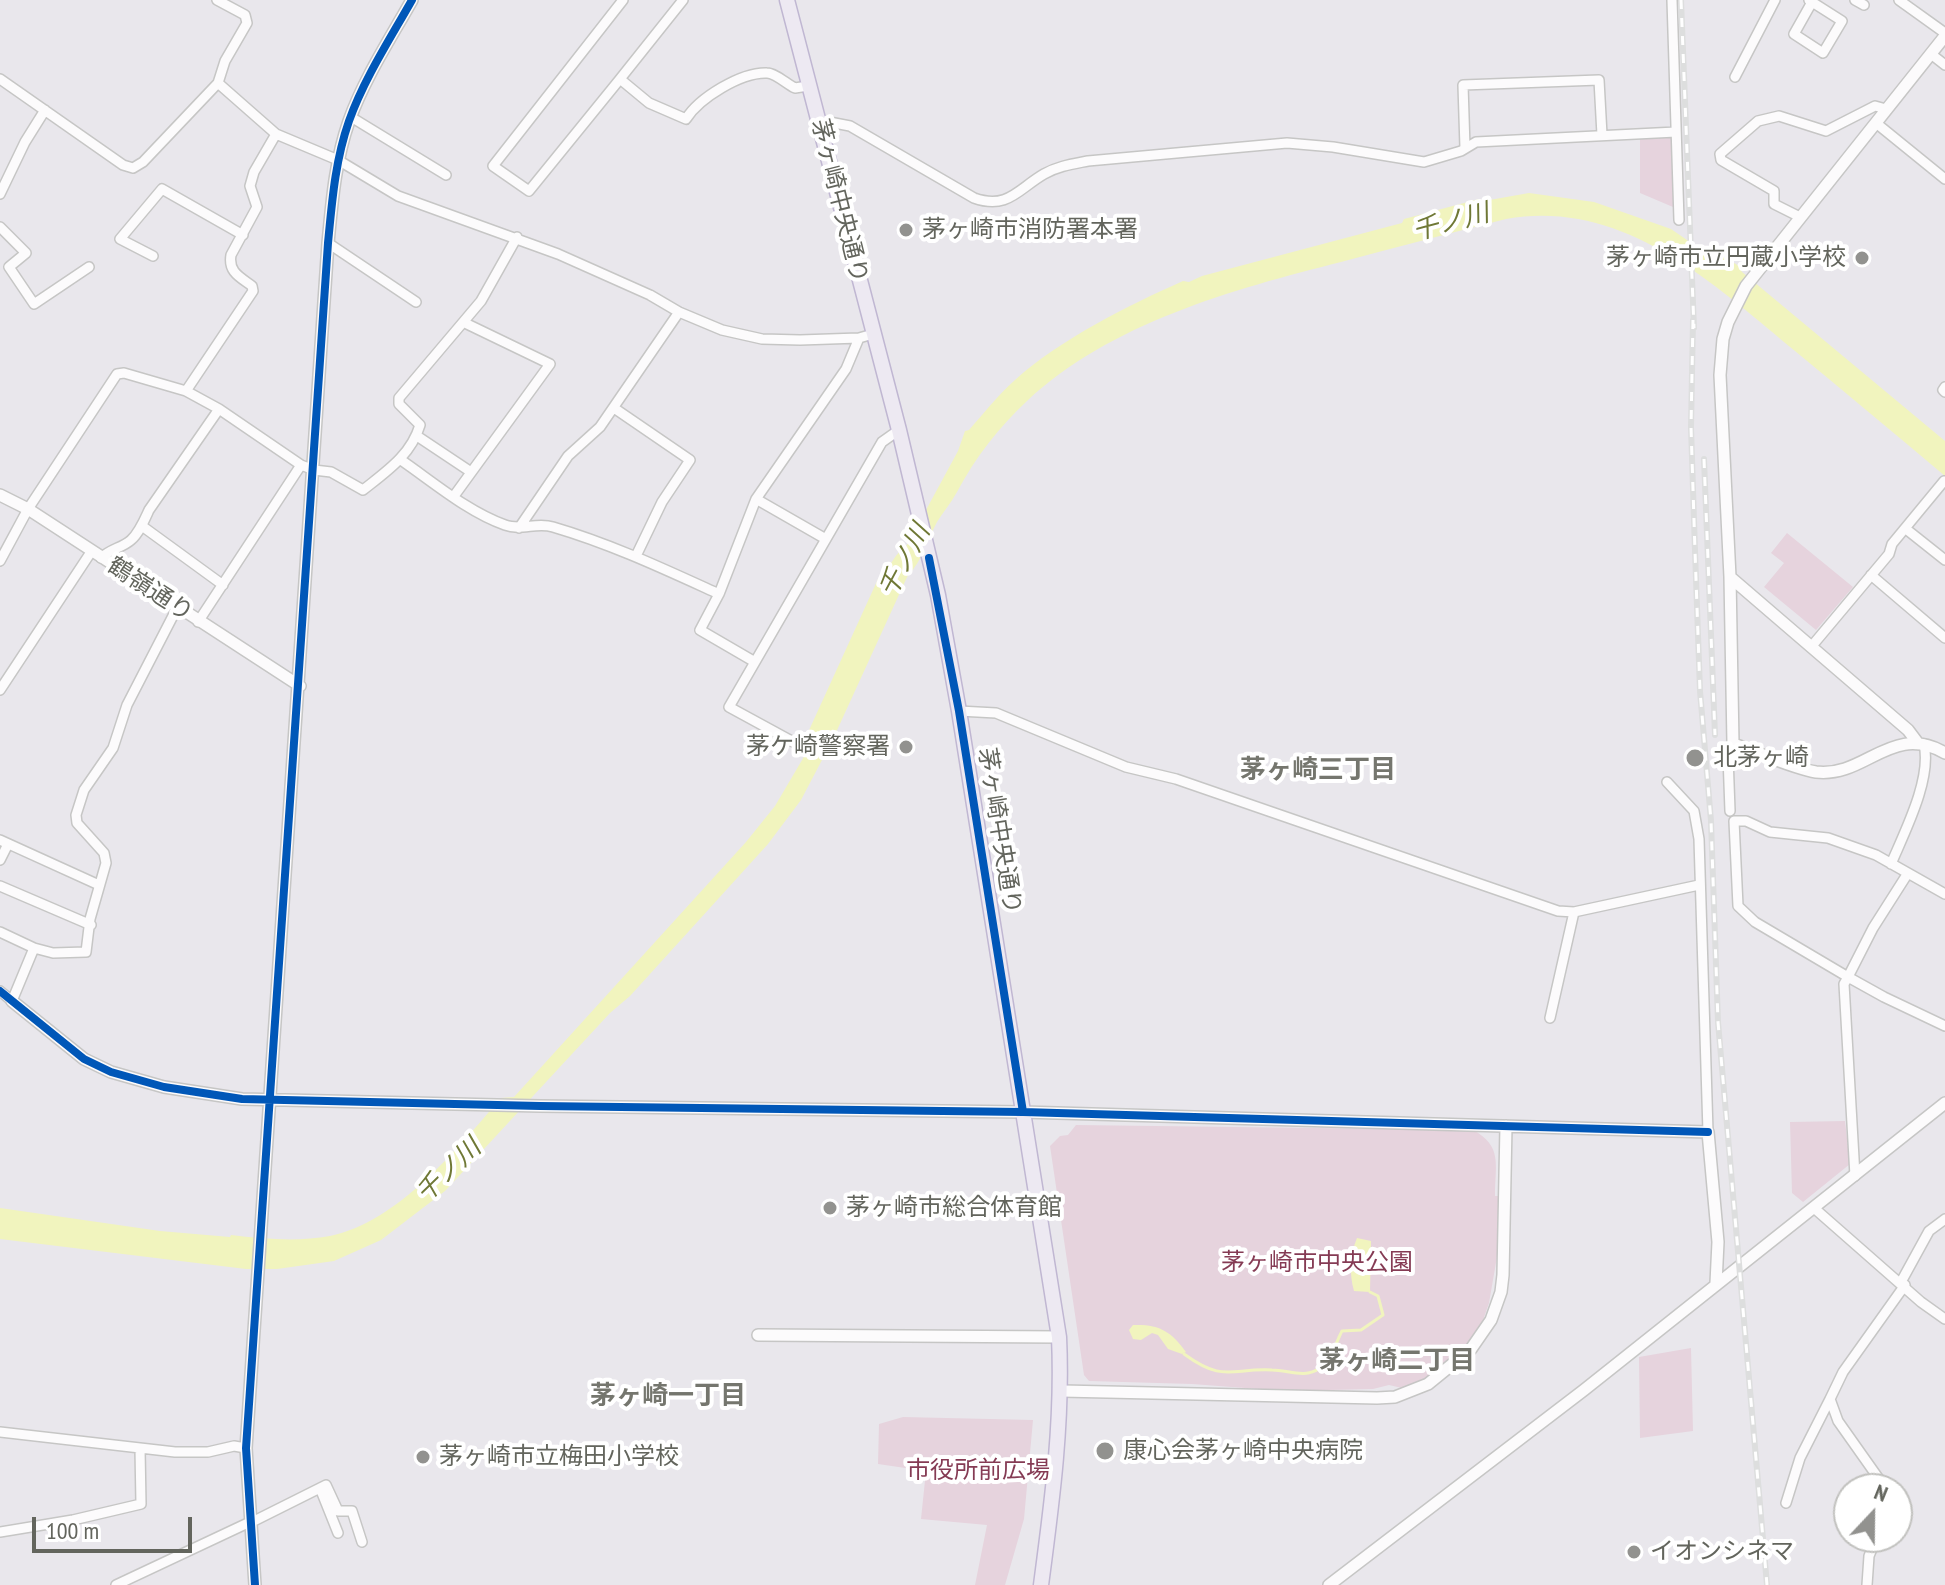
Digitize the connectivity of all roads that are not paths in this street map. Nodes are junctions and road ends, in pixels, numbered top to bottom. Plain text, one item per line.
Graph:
1 (217, 0) edge
2 (412, 0) edge
3 (623, 0) edge
4 (683, 0) edge
5 (787, 0) edge
6 (1672, 0) edge
7 (1775, 0) edge
8 (1899, 0) edge
9 (1810, 1) edge
10 (1945, 35) edge
11 (1931, 54) junction
12 (1945, 65) edge
13 (1735, 77) dead end
14 (0, 79) edge
15 (620, 79) junction
16 (218, 83) junction
17 (808, 86) junction
18 (1886, 109) junction
19 (45, 110) junction
20 (351, 117) junction
21 (819, 120) junction
22 (1876, 123) junction
23 (1676, 132) junction
24 (276, 134) junction
25 (1602, 135) junction
26 (1465, 148) junction
27 (338, 160) junction
28 (446, 175) dead end
29 (1945, 179) edge
30 (0, 194) edge
31 (1800, 217) junction
32 (1679, 220) dead end
33 (0, 227) edge
34 (243, 235) junction
35 (517, 237) junction
36 (328, 243) junction
37 (153, 256) dead end
38 (89, 267) dead end
39 (416, 302) dead end
40 (679, 312) junction
41 (465, 323) junction
42 (866, 336) junction
43 (186, 391) junction
44 (614, 408) junction
45 (219, 409) junction
46 (899, 430) junction
47 (417, 436) junction
48 (401, 460) junction
49 (301, 465) junction
50 (314, 470) junction
51 (471, 472) junction
52 (1944, 481) edge
53 (0, 495) edge
54 (454, 496) junction
55 (756, 499) junction
56 (28, 509) junction
57 (142, 526) junction
58 (519, 528) junction
59 (1906, 529) junction
60 (824, 538) junction
61 (96, 555) junction
62 (636, 556) junction
63 (1945, 560) edge
64 (0, 561) edge
65 (1871, 575) junction
66 (1730, 577) junction
67 (223, 585) junction
68 (719, 594) junction
69 (177, 608) junction
70 (198, 622) junction
71 (1945, 638) edge
72 (1811, 647) junction
73 (755, 662) junction
74 (300, 686) junction
75 (0, 690) edge
76 (959, 711) junction
77 (1921, 743) junction
78 (797, 744) dead end
79 (1733, 744) junction
80 (1945, 753) edge
81 (1667, 782) dead end
82 (1730, 811) dead end
83 (4, 842) edge
84 (0, 860) edge
85 (1891, 864) junction
86 (1908, 873) junction
87 (99, 885) junction
88 (1699, 885) junction
89 (0, 886) edge
90 (1945, 894) edge
91 (1574, 912) junction
92 (91, 925) junction
93 (0, 932) edge
94 (34, 948) junction
95 (1848, 977) junction
96 (0, 991) edge
97 (12, 1001) junction
98 (1550, 1018) dead end
99 (1945, 1026) edge
100 (271, 1100) junction
101 (1945, 1103) edge
102 (1023, 1112) junction
103 (1506, 1126) junction
104 (1708, 1132) junction
105 (1855, 1176) junction
106 (1814, 1208) junction
107 (1945, 1219) edge
108 (1716, 1283) junction
109 (1903, 1283) junction
110 (1945, 1319) edge
111 (758, 1335) dead end
112 (1059, 1337) junction
113 (1062, 1391) junction
114 (1830, 1399) junction
115 (0, 1432) edge
116 (246, 1448) junction
117 (140, 1449) junction
118 (1875, 1473) edge
119 (320, 1488) junction
120 (1786, 1503) dead end
121 (250, 1520) junction
122 (0, 1532) edge
123 (338, 1533) dead end
124 (362, 1542) dead end
125 (1870, 1553) edge
126 (116, 1585) edge
127 (255, 1585) edge
128 (1041, 1585) edge
129 (1329, 1585) edge
130 (1867, 1585) edge

1 - 16 street
2 - 20 street
3 - 15 street
4 - 15 street
5 - 17 main road, 茅ヶ崎中央通り
6 - 23 street
7 - 13 street
8 - 10 street
9 - 9 street
10 - 11 street
11 - 12 street
11 - 18 street
14 - 19 street
15 - 17 street
16 - 19 street
16 - 24 street
17 - 21 main road, 茅ヶ崎中央通り
18 - 22 street
18 - 31 street
19 - 30 street
20 - 27 street
20 - 28 street
21 - 26 street
21 - 42 main road, 茅ヶ崎中央通り
22 - 29 street
22 - 31 street
23 - 25 street
23 - 32 street
24 - 27 street
24 - 34 street
25 - 26 street
25 - 26 street
27 - 35 street
27 - 36 street
31 - 66 street
33 - 38 street
34 - 37 street
34 - 43 street
35 - 40 street
35 - 41 street
36 - 39 street
36 - 50 street
40 - 42 street
40 - 44 street
41 - 47 street
41 - 51 street
42 - 46 main road, 茅ヶ崎中央通り
42 - 55 street
43 - 45 street
43 - 56 street
44 - 58 street
44 - 62 street
45 - 49 street
45 - 57 street
46 - 60 street
46 - 76 main road, 茅ヶ崎中央通り
47 - 48 street
47 - 51 street
48 - 50 street
48 - 54 street
49 - 50 street
49 - 67 street
50 - 74 street
51 - 54 street
52 - 59 street
53 - 56 street, 鶴嶺通り
54 - 58 street
55 - 60 street
55 - 68 street
56 - 61 street, 鶴嶺通り
56 - 64 street
57 - 61 street
57 - 67 street
58 - 62 street
59 - 63 street
59 - 65 street
60 - 73 street
61 - 69 street, 鶴嶺通り
61 - 75 street
62 - 68 street
65 - 71 street
65 - 72 street
66 - 72 street
66 - 79 street
67 - 70 street
68 - 73 street
69 - 70 street, 鶴嶺通り
69 - 87 street
70 - 74 street, 鶴嶺通り
72 - 77 street
73 - 78 street
74 - 100 street
76 - 91 street
76 - 102 main road, 茅ヶ崎中央通り
77 - 79 street
77 - 80 street
77 - 85 street
79 - 82 street
81 - 88 street
83 - 84 street
83 - 87 street
85 - 86 street
85 - 95 street
86 - 90 street
86 - 95 street
87 - 92 street
88 - 91 street
88 - 104 street
89 - 92 street
91 - 98 street
92 - 94 street
93 - 94 street
94 - 97 street
95 - 99 street
95 - 105 street
96 - 97 street
97 - 100 street
100 - 102 street
100 - 116 street
101 - 105 street
102 - 103 street
102 - 112 main road, 茅ヶ崎中央通り
103 - 104 street
103 - 113 street
104 - 108 street
105 - 106 street
106 - 108 street
106 - 109 street
107 - 109 street
108 - 129 street
109 - 110 street
109 - 114 street
111 - 112 street
112 - 113 main road, 茅ヶ崎中央通り
113 - 128 main road, 茅ヶ崎中央通り
114 - 118 street
114 - 120 street
115 - 117 street
116 - 117 street
116 - 121 street
117 - 122 street
119 - 121 street
119 - 123 street
119 - 124 street
121 - 126 street
121 - 127 street
125 - 130 street

